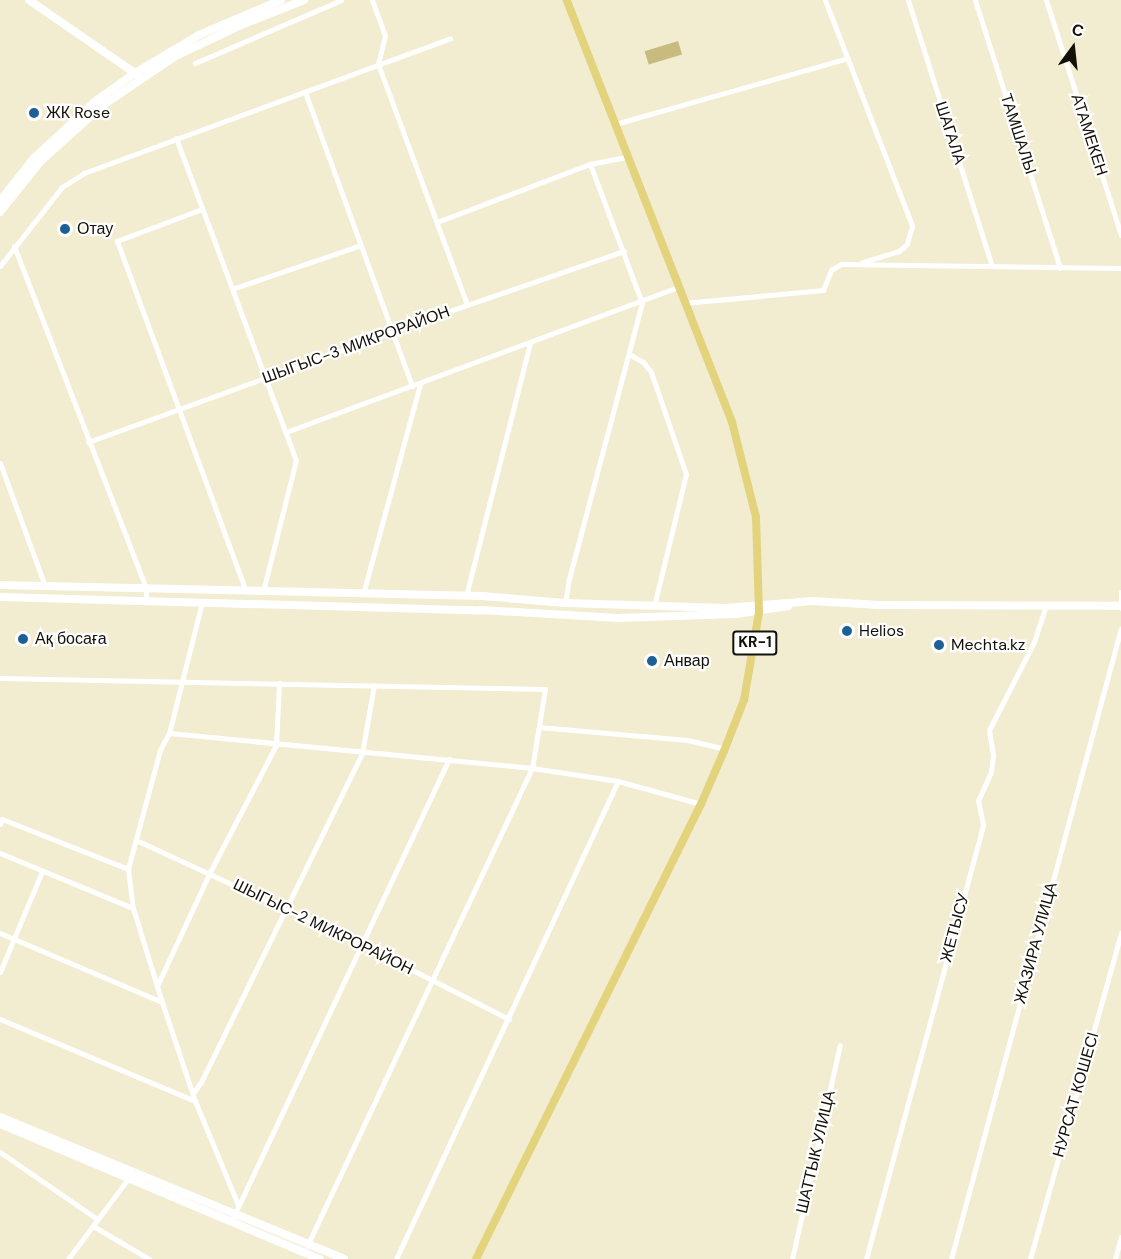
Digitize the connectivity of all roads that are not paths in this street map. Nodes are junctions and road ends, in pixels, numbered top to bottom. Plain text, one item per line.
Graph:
1 (29, 0) edge
2 (281, 0) edge
3 (304, 0) edge
4 (341, 0) edge
5 (372, 0) edge
6 (567, 0) edge
7 (825, 0) edge
8 (908, 0) edge
9 (975, 0) edge
10 (1046, 0) edge
11 (450, 38) dead end
12 (848, 58) junction
13 (195, 63) dead end
14 (378, 64) junction
15 (139, 76) junction
16 (305, 92) junction
17 (615, 124) junction
18 (176, 138) junction
19 (627, 157) junction
20 (590, 164) junction
21 (0, 201) edge
22 (202, 209) junction
23 (0, 212) edge
24 (437, 222) junction
25 (1121, 235) edge
26 (361, 244) junction
27 (14, 246) junction
28 (624, 251) junction
29 (857, 264) junction
30 (0, 266) edge
31 (992, 266) junction
32 (1060, 268) junction
33 (1121, 268) edge
34 (678, 287) junction
35 (232, 289) junction
36 (642, 303) junction
37 (684, 303) junction
38 (467, 305) junction
39 (393, 332) junction
40 (530, 343) junction
41 (629, 354) junction
42 (266, 378) junction
43 (420, 384) junction
44 (412, 386) junction
45 (179, 410) junction
46 (286, 432) junction
47 (88, 442) junction
48 (0, 463) edge
49 (0, 585) edge
50 (45, 586) junction
51 (146, 588) junction
52 (246, 591) junction
53 (263, 591) junction
54 (1121, 592) edge
55 (363, 594) junction
56 (466, 596) junction
57 (482, 596) junction
58 (0, 597) edge
59 (146, 601) junction
60 (202, 602) junction
61 (565, 603) junction
62 (1046, 604) junction
63 (654, 606) junction
64 (1121, 606) edge
65 (480, 609) junction
66 (759, 609) junction
67 (1121, 628) edge
68 (0, 678) edge
69 (181, 681) junction
70 (279, 683) junction
71 (374, 685) junction
72 (539, 728) junction
73 (169, 733) junction
74 (276, 745) junction
75 (725, 749) junction
76 (362, 753) junction
77 (449, 759) junction
78 (532, 768) junction
79 (618, 781) junction
80 (700, 804) junction
81 (0, 824) edge
82 (136, 840) junction
83 (0, 854) edge
84 (128, 869) junction
85 (42, 871) junction
86 (210, 872) junction
87 (133, 909) junction
88 (286, 910) junction
89 (1121, 932) edge
90 (0, 933) edge
91 (13, 939) junction
92 (363, 945) junction
93 (0, 972) edge
94 (433, 981) junction
95 (157, 986) junction
96 (162, 1002) junction
97 (0, 1019) edge
98 (509, 1019) junction
99 (840, 1045) dead end
100 (193, 1093) junction
101 (195, 1101) junction
102 (0, 1117) edge
103 (0, 1124) edge
104 (0, 1152) edge
105 (131, 1175) junction
106 (238, 1205) junction
107 (232, 1218) junction
108 (97, 1219) junction
109 (93, 1226) junction
110 (1121, 1237) edge
111 (306, 1248) junction
112 (339, 1258) edge
113 (68, 1259) edge
114 (148, 1259) edge
115 (320, 1259) edge
116 (396, 1259) edge
117 (476, 1259) edge
118 (792, 1259) edge
119 (866, 1259) edge
120 (951, 1259) edge
121 (1030, 1259) edge
122 (1115, 1259) edge

1 - 15 main road
2 - 15 main road
3 - 15 main road
4 - 13 street
5 - 14 street
6 - 17 main road, KR-1
7 - 12 street
8 - 31 street, ШАГАЛА
9 - 32 street, ТАМШАЛЫ
10 - 25 street, АТАМЕКЕН
11 - 14 street
12 - 17 street
12 - 29 street
14 - 16 street
14 - 24 street
15 - 21 main road
15 - 23 main road
16 - 18 street
16 - 26 street
17 - 19 main road, KR-1
18 - 22 street
18 - 27 street
19 - 20 street
19 - 34 main road, KR-1
20 - 24 street
20 - 28 street
22 - 35 street
22 - 45 street
24 - 38 street
26 - 35 street
26 - 39 street
27 - 30 street
27 - 47 street
28 - 36 street
28 - 38 street, ШЫГЫС-3 МИКРОРАЙОН
29 - 31 street
29 - 37 street
31 - 32 street
32 - 33 street
34 - 36 street
34 - 37 main road, KR-1
35 - 42 street
36 - 40 street
36 - 41 street
37 - 66 main road, KR-1
38 - 39 street, ШЫГЫС-3 МИКРОРАЙОН
39 - 42 street, ШЫГЫС-3 МИКРОРАЙОН
39 - 44 street
40 - 43 street
40 - 56 street
41 - 61 street
41 - 63 street
42 - 45 street, ШЫГЫС-3 МИКРОРАЙОН
42 - 46 street
43 - 44 street
43 - 55 street
44 - 46 street
45 - 47 street, ШЫГЫС-3 МИКРОРАЙОН
45 - 52 street
46 - 53 street
47 - 51 street
48 - 50 street
49 - 50 main road
50 - 51 main road
51 - 52 main road
51 - 59 street
52 - 53 main road
53 - 55 main road
54 - 64 street
55 - 56 main road
56 - 57 main road
57 - 61 main road
57 - 65 main road
58 - 59 main road
59 - 60 main road
60 - 65 main road
60 - 69 street
61 - 63 main road
62 - 64 main road
62 - 66 main road
62 - 119 street, ЖЕТЫСУ
63 - 66 main road
65 - 66 main road
66 - 75 main road, KR-1
67 - 120 street, ЖАЗИРА УЛИЦА
68 - 69 street
69 - 70 street
69 - 73 street
70 - 71 street
70 - 74 street
71 - 72 street
71 - 76 street
72 - 75 street
72 - 78 street
73 - 74 street
73 - 82 street
74 - 76 street
74 - 86 street
75 - 80 main road, KR-1
76 - 77 street
76 - 88 street
77 - 78 street
77 - 92 street
78 - 79 street
78 - 94 street
79 - 80 street
79 - 98 street
80 - 117 main road, KR-1
81 - 84 street
82 - 84 street
82 - 86 street, ШЫГЫС-2 МИКРОРАЙОН
83 - 85 street
84 - 87 street
85 - 87 street
85 - 91 street
86 - 88 street, ШЫГЫС-2 МИКРОРАЙОН
86 - 95 street
87 - 95 street
88 - 92 street, ШЫГЫС-2 МИКРОРАЙОН
88 - 100 street
89 - 121 street, НУРСАТ КОШЕСI
90 - 91 street
91 - 93 street
91 - 96 street
92 - 94 street, ШЫГЫС-2 МИКРОРАЙОН
92 - 106 street
94 - 98 street, ШЫГЫС-2 МИКРОРАЙОН
94 - 111 street
95 - 96 street
96 - 100 street
97 - 101 street
98 - 116 street
99 - 118 street, ШАТТЫК УЛИЦА
100 - 101 street
101 - 106 street
102 - 105 main road
103 - 105 main road
104 - 108 street
105 - 107 main road
105 - 108 street
106 - 107 street
107 - 111 main road
108 - 109 street
109 - 113 street
109 - 114 street
110 - 122 street
111 - 112 main road
111 - 115 main road

